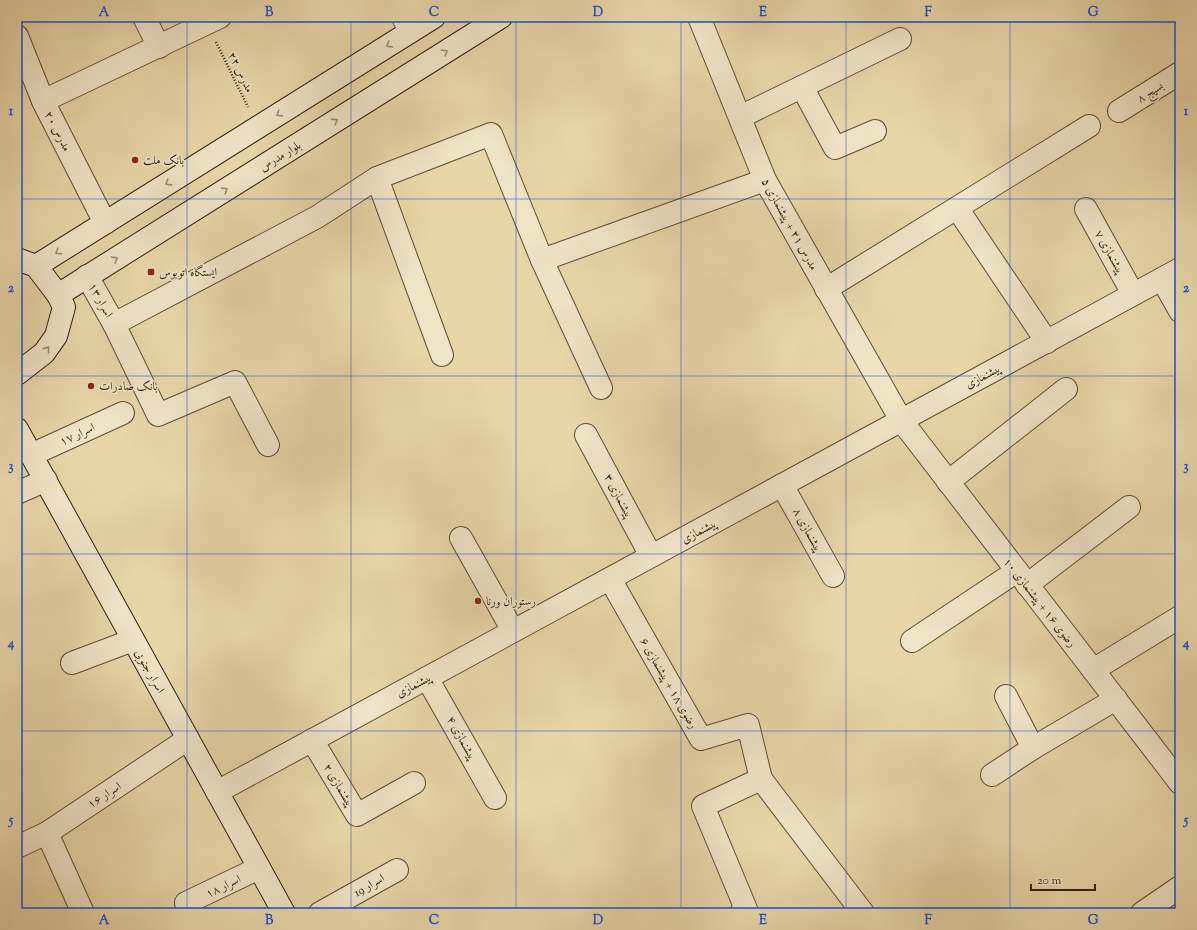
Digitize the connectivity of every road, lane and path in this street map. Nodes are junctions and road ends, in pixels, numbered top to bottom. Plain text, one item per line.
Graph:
1 (144, 17) edge
2 (434, 17) edge
3 (501, 17) edge
4 (699, 17) edge
5 (214, 20) edge
6 (406, 24) edge
7 (17, 36) edge
8 (900, 39) dead end
9 (159, 47) junction
10 (1180, 73) edge
11 (802, 87) junction
12 (43, 101) junction
13 (1119, 111) dead end
14 (740, 117) junction
15 (1089, 126) dead end
16 (258, 127) junction
17 (875, 131) dead end
18 (376, 178) junction
19 (765, 180) junction
20 (957, 208) junction
21 (1086, 209) dead end
22 (105, 223) junction
23 (542, 260) junction
24 (27, 262) edge
25 (1171, 274) edge
26 (87, 276) junction
27 (826, 288) junction
28 (1133, 294) junction
29 (58, 295) junction
30 (1180, 311) edge
31 (114, 324) junction
32 (1046, 342) junction
33 (442, 355) dead end
34 (17, 374) edge
35 (601, 388) dead end
36 (1066, 389) dead end
37 (123, 413) dead end
38 (901, 420) junction
39 (17, 429) edge
40 (586, 435) dead end
41 (268, 445) dead end
42 (32, 455) junction
43 (46, 480) junction
44 (948, 482) junction
45 (782, 485) junction
46 (17, 493) edge
47 (1129, 507) dead end
48 (462, 538) dead end
49 (651, 556) junction
50 (833, 576) dead end
51 (1022, 578) junction
52 (610, 579) junction
53 (1180, 617) edge
54 (513, 631) junction
55 (133, 640) junction
56 (912, 641) dead end
57 (72, 663) dead end
58 (1093, 670) junction
59 (427, 678) junction
60 (1006, 696) dead end
61 (1116, 699) junction
62 (188, 740) junction
63 (312, 740) junction
64 (1033, 748) junction
65 (992, 776) dead end
66 (761, 779) junction
67 (1180, 783) edge
68 (414, 784) dead end
69 (217, 792) junction
70 (495, 798) dead end
71 (47, 832) junction
72 (17, 847) edge
73 (259, 868) junction
74 (397, 870) dead end
75 (1180, 887) edge
76 (186, 903) dead end
77 (83, 913) edge
78 (284, 913) edge
79 (320, 913) edge
80 (741, 913) edge
81 (863, 913) edge
82 (1142, 913) edge

1 - 9 street
2 - 6 street
26 -> 3 street, بلوار مدرس
4 - 14 street, مدرس ۲۱ + پیشنمازی ۵
5 - 9 street
5 - 16 path, مدرس ۲۲
6 -> 16 street
7 - 12 street, مدرس ۲۰
8 - 11 street
9 - 12 street
10 - 13 street, بسیج ۸
11 - 14 street
11 - 17 street
12 - 22 street, مدرس ۲۰
14 - 19 street, مدرس ۲۱ + پیشنمازی ۵
15 - 20 street
16 -> 22 street
18 - 23 street
18 - 31 street
18 - 33 street
19 - 23 street
19 - 27 street, مدرس ۲۱ + پیشنمازی ۵
20 - 27 street
20 - 32 street
21 - 28 street, پیشنمازی ۷
22 -> 24 street
23 - 35 street
24 - 29 street
25 - 28 street, پیشنمازی
25 - 30 street
26 - 29 street, بلوار مدرس
26 - 31 street, اسرار ۱۳
27 - 38 street, مدرس ۲۱ + پیشنمازی ۵
28 - 32 street, پیشنمازی
34 -> 29 street
31 - 41 street, اسرار ۱۳
32 - 38 street, پیشنمازی
36 - 44 street
37 - 42 street, اسرار ۱۷
38 - 44 street, رضوی ۱۶ + پیشنمازی ۱۰
38 - 45 street, پیشنمازی
39 - 42 street, اسرار جنوبی
40 - 49 street, پیشنمازی ۳
42 - 43 street, اسرار جنوبی
43 - 46 street
43 - 55 street, اسرار جنوبی
44 - 51 street, رضوی ۱۶ + پیشنمازی ۱۰
45 - 49 street, پیشنمازی
45 - 50 street, پیشنمازی ۸
47 - 51 street
48 - 54 street
49 - 52 street, پیشنمازی
51 - 56 street
51 - 58 street, رضوی ۱۶ + پیشنمازی ۱۰
52 - 54 street, پیشنمازی
52 - 66 street, رضوی ۱۸ + پیشنمازی ۶
53 - 58 street
54 - 59 street, پیشنمازی
55 - 57 street
55 - 62 street, اسرار جنوبی
58 - 61 street, رضوی ۱۶ + پیشنمازی ۱۰
59 - 63 street, پیشنمازی
59 - 70 street, پیشنمازی ۴
60 - 64 street
61 - 64 street
61 - 67 street, رضوی ۱۶ + پیشنمازی ۱۰
62 - 69 street, اسرار جنوبی
62 - 71 street, اسرار ۱۶
63 - 68 street, پیشنمازی ۲
63 - 69 street, پیشنمازی
64 - 65 street
66 - 80 street
66 - 81 street, رضوی ۱۸ + پیشنمازی ۶
69 - 73 street, اسرار جنوبی
71 - 72 street, اسرار ۱۶
71 - 77 street
73 - 76 street, اسرار ۱۸
73 - 78 street, اسرار جنوبی
74 - 79 street, اسرار 19
75 - 82 street

